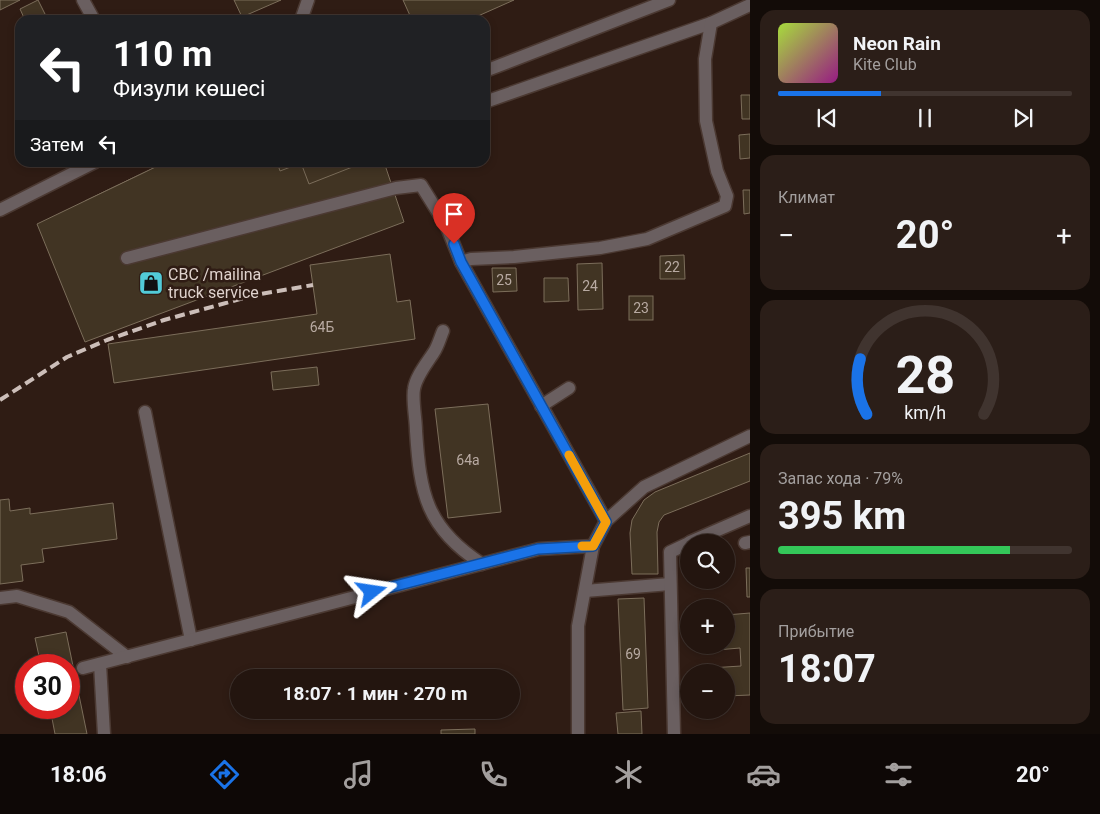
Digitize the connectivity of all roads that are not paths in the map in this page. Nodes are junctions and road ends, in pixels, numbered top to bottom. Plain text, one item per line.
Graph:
1 (83, 0) edge
2 (308, 0) edge
3 (669, 0) edge
4 (750, 5) edge
5 (91, 15) edge
6 (303, 15) edge
7 (711, 23) junction
8 (490, 69) edge
9 (490, 100) edge
10 (85, 167) edge
11 (0, 210) edge
12 (127, 258) dead end
13 (461, 262) junction
14 (443, 331) dead end
15 (569, 388) dead end
16 (541, 406) junction
17 (146, 412) dead end
18 (750, 436) edge
19 (750, 516) edge
20 (606, 522) junction
21 (710, 534) edge
22 (593, 546) junction
23 (680, 548) edge
24 (482, 564) junction
25 (670, 584) junction
26 (585, 591) junction
27 (0, 598) edge
28 (190, 640) junction
29 (127, 657) junction
30 (100, 664) junction
31 (83, 668) dead end
32 (104, 734) edge
33 (578, 734) edge
34 (674, 734) edge

1 - 5 street
2 - 6 street
3 - 8 street
4 - 7 street
7 - 9 street
7 - 13 street
10 - 11 street
12 - 13 street
13 - 16 street
14 - 24 street
15 - 16 street
16 - 20 street
17 - 28 street
18 - 20 street
19 - 21 street
20 - 22 street
22 - 24 street
22 - 26 street
23 - 25 street
24 - 28 street
25 - 26 street
25 - 34 street
26 - 33 street
27 - 29 street
28 - 29 street
29 - 30 street
30 - 31 street
30 - 32 street

